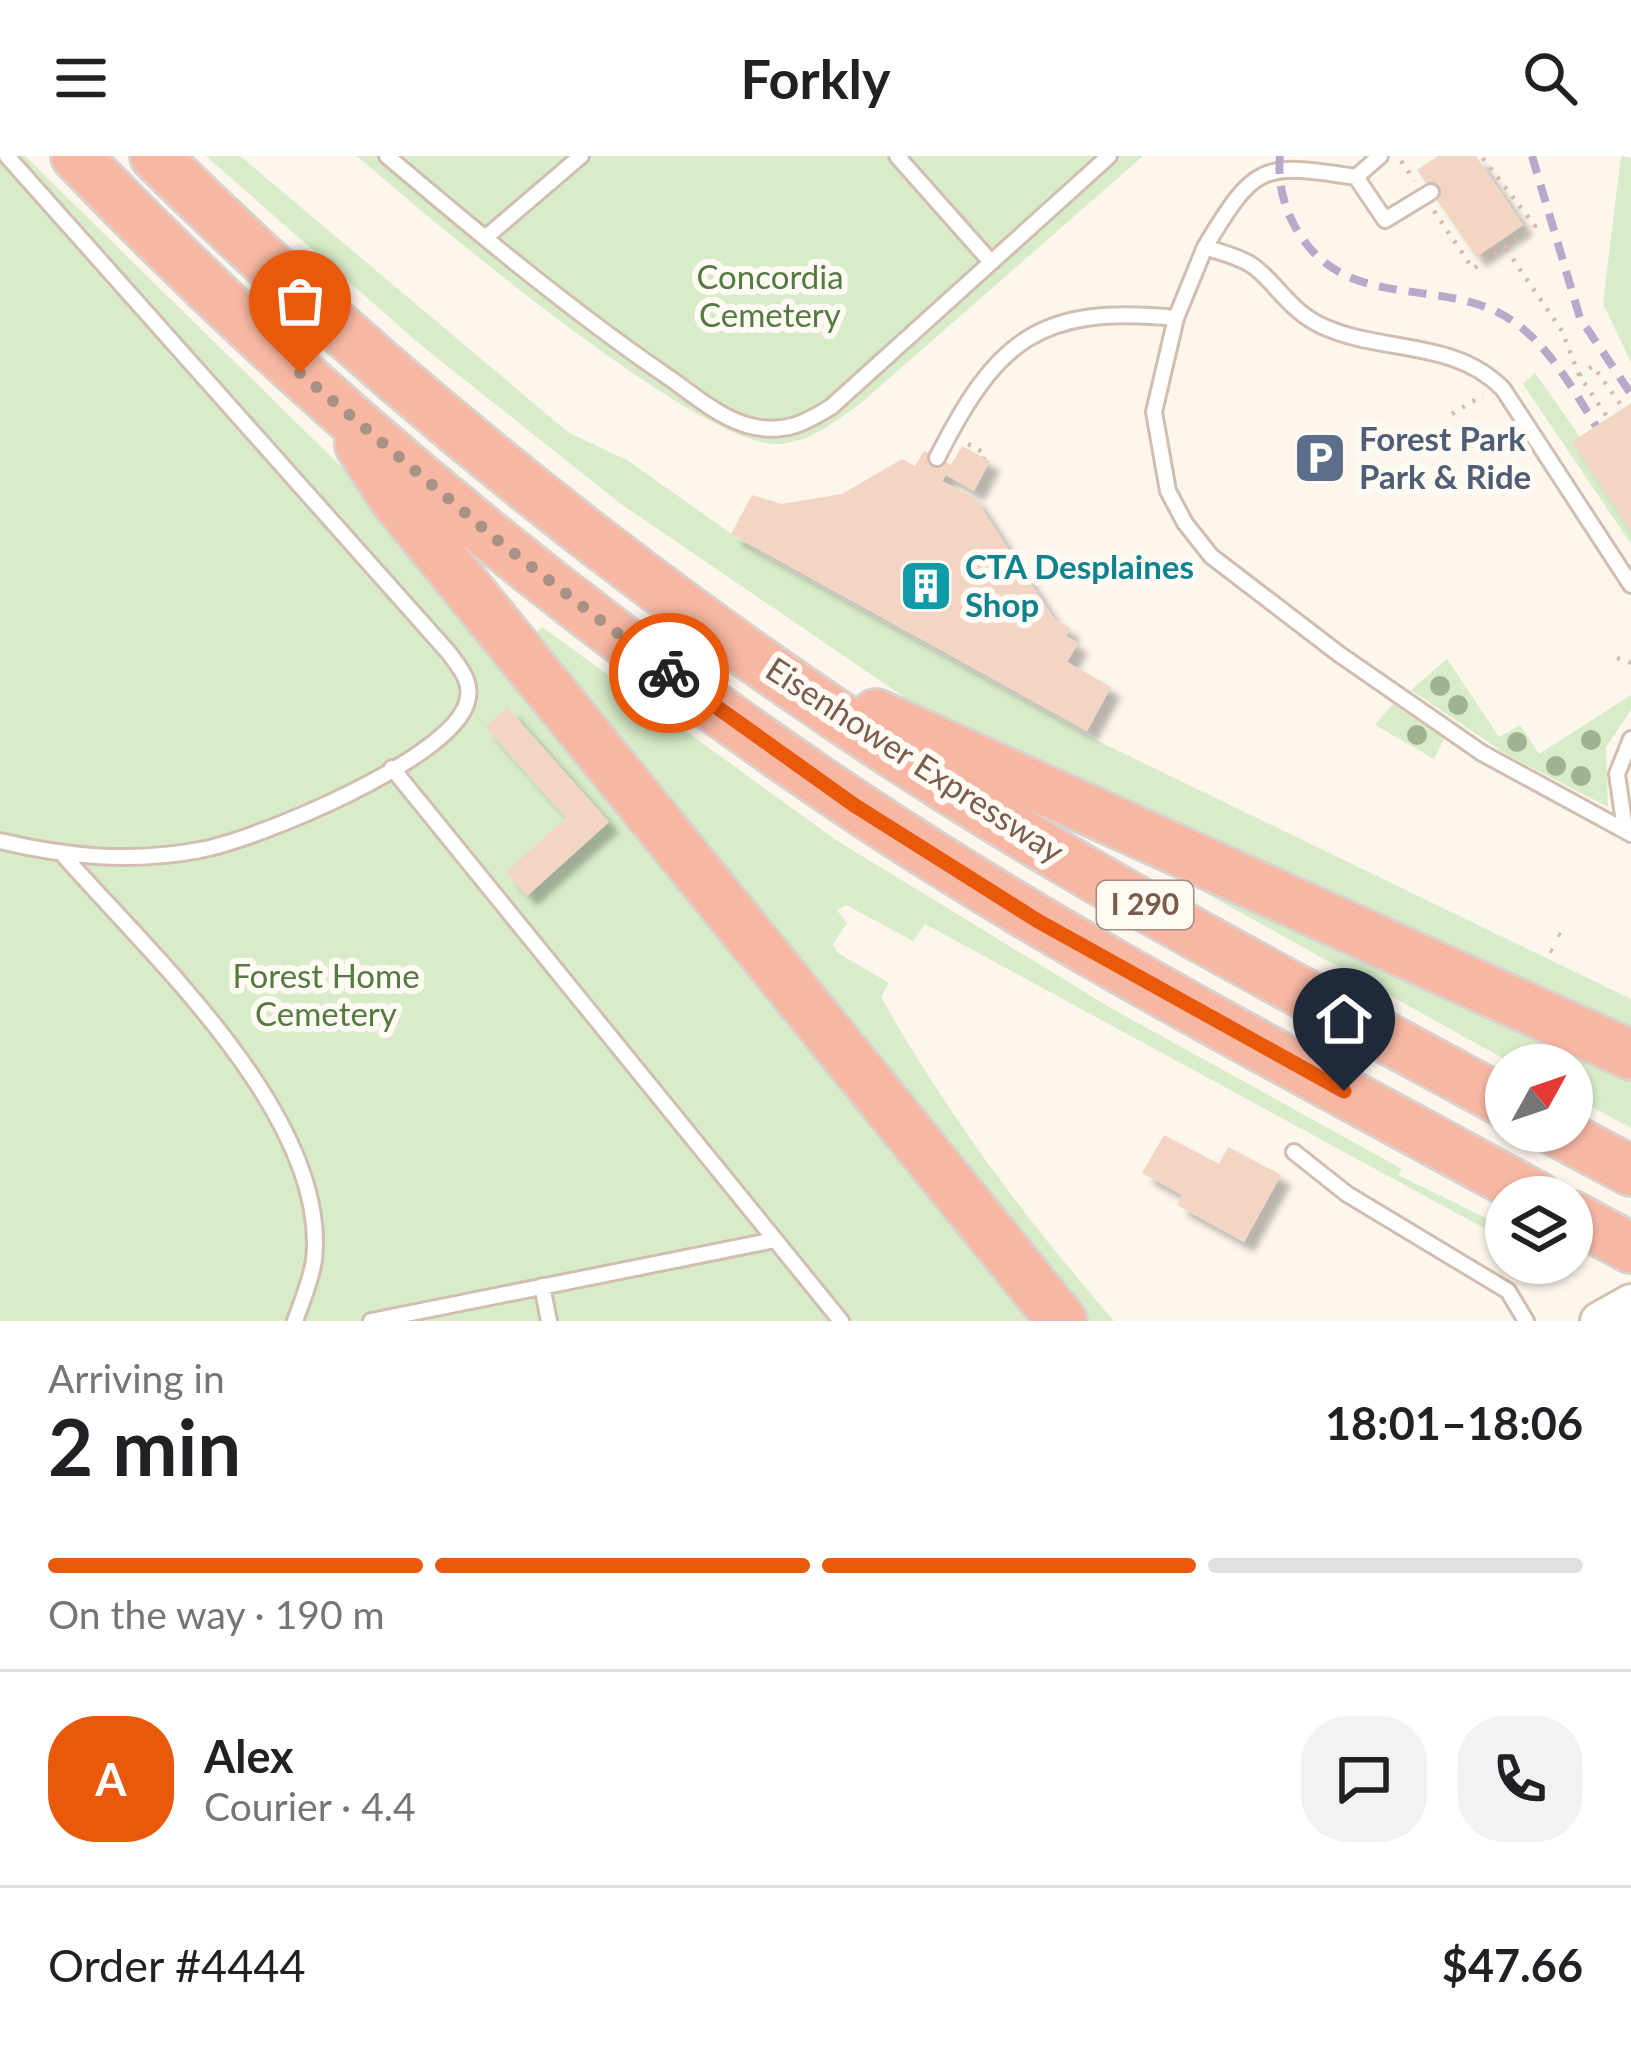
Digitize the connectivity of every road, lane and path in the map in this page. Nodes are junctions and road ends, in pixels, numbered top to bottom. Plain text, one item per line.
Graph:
1 (7, 156) edge
2 (76, 156) edge
3 (155, 156) edge
4 (387, 156) edge
5 (580, 156) edge
6 (897, 156) edge
7 (1109, 156) edge
8 (1379, 156) edge
9 (1398, 156) edge
10 (1481, 156) edge
11 (1356, 177) junction
12 (1428, 194) junction
13 (485, 238) junction
14 (1205, 247) junction
15 (1504, 247) junction
16 (990, 261) junction
17 (1177, 318) junction
18 (1579, 375) junction
19 (1616, 398) junction
20 (335, 405) junction
21 (1601, 408) junction
22 (1623, 409) dead end
23 (1608, 418) dead end
24 (963, 441) dead end
25 (937, 458) dead end
26 (984, 458) dead end
27 (1631, 585) edge
28 (1617, 658) dead end
29 (1631, 663) edge
30 (796, 686) junction
31 (1631, 739) edge
32 (392, 768) junction
33 (1628, 832) edge
34 (0, 841) edge
35 (64, 856) junction
36 (1631, 1055) edge
37 (1485, 1091) edge
38 (1593, 1151) edge
39 (1294, 1152) dead end
40 (1631, 1171) edge
41 (1499, 1176) edge
42 (1593, 1227) edge
43 (775, 1240) junction
44 (1631, 1248) edge
45 (542, 1286) junction
46 (1631, 1303) edge
47 (295, 1321) edge
48 (371, 1321) edge
49 (549, 1321) edge
50 (841, 1321) edge
51 (1062, 1321) edge
52 (1526, 1321) edge
53 (1599, 1321) edge

1 - 32 lane
2 - 20 highway, Eisenhower Expressway / I 290
3 - 30 highway, Eisenhower Expressway / I 290
4 - 13 lane
5 - 13 lane
6 - 16 lane
7 - 16 lane
8 - 11 lane
9 - 12 path
10 - 15 path
11 - 12 lane
11 - 14 lane
12 - 15 path
13 - 16 lane
14 - 17 lane
14 - 27 lane
15 - 18 path
17 - 25 lane
17 - 33 lane
18 - 19 path
18 - 21 path
19 - 21 path
19 - 22 path
20 - 41 highway, Eisenhower Expressway / I 290
20 - 51 highway
21 - 23 path
24 - 26 path
28 - 29 path
30 - 36 highway
30 - 37 highway, Eisenhower Expressway / I 290
31 - 33 lane
32 - 35 lane
32 - 43 lane
34 - 35 lane
35 - 47 lane
38 - 40 highway
39 - 52 lane
42 - 44 highway
43 - 45 lane
43 - 50 lane
45 - 48 lane
45 - 49 lane
46 - 53 main road

